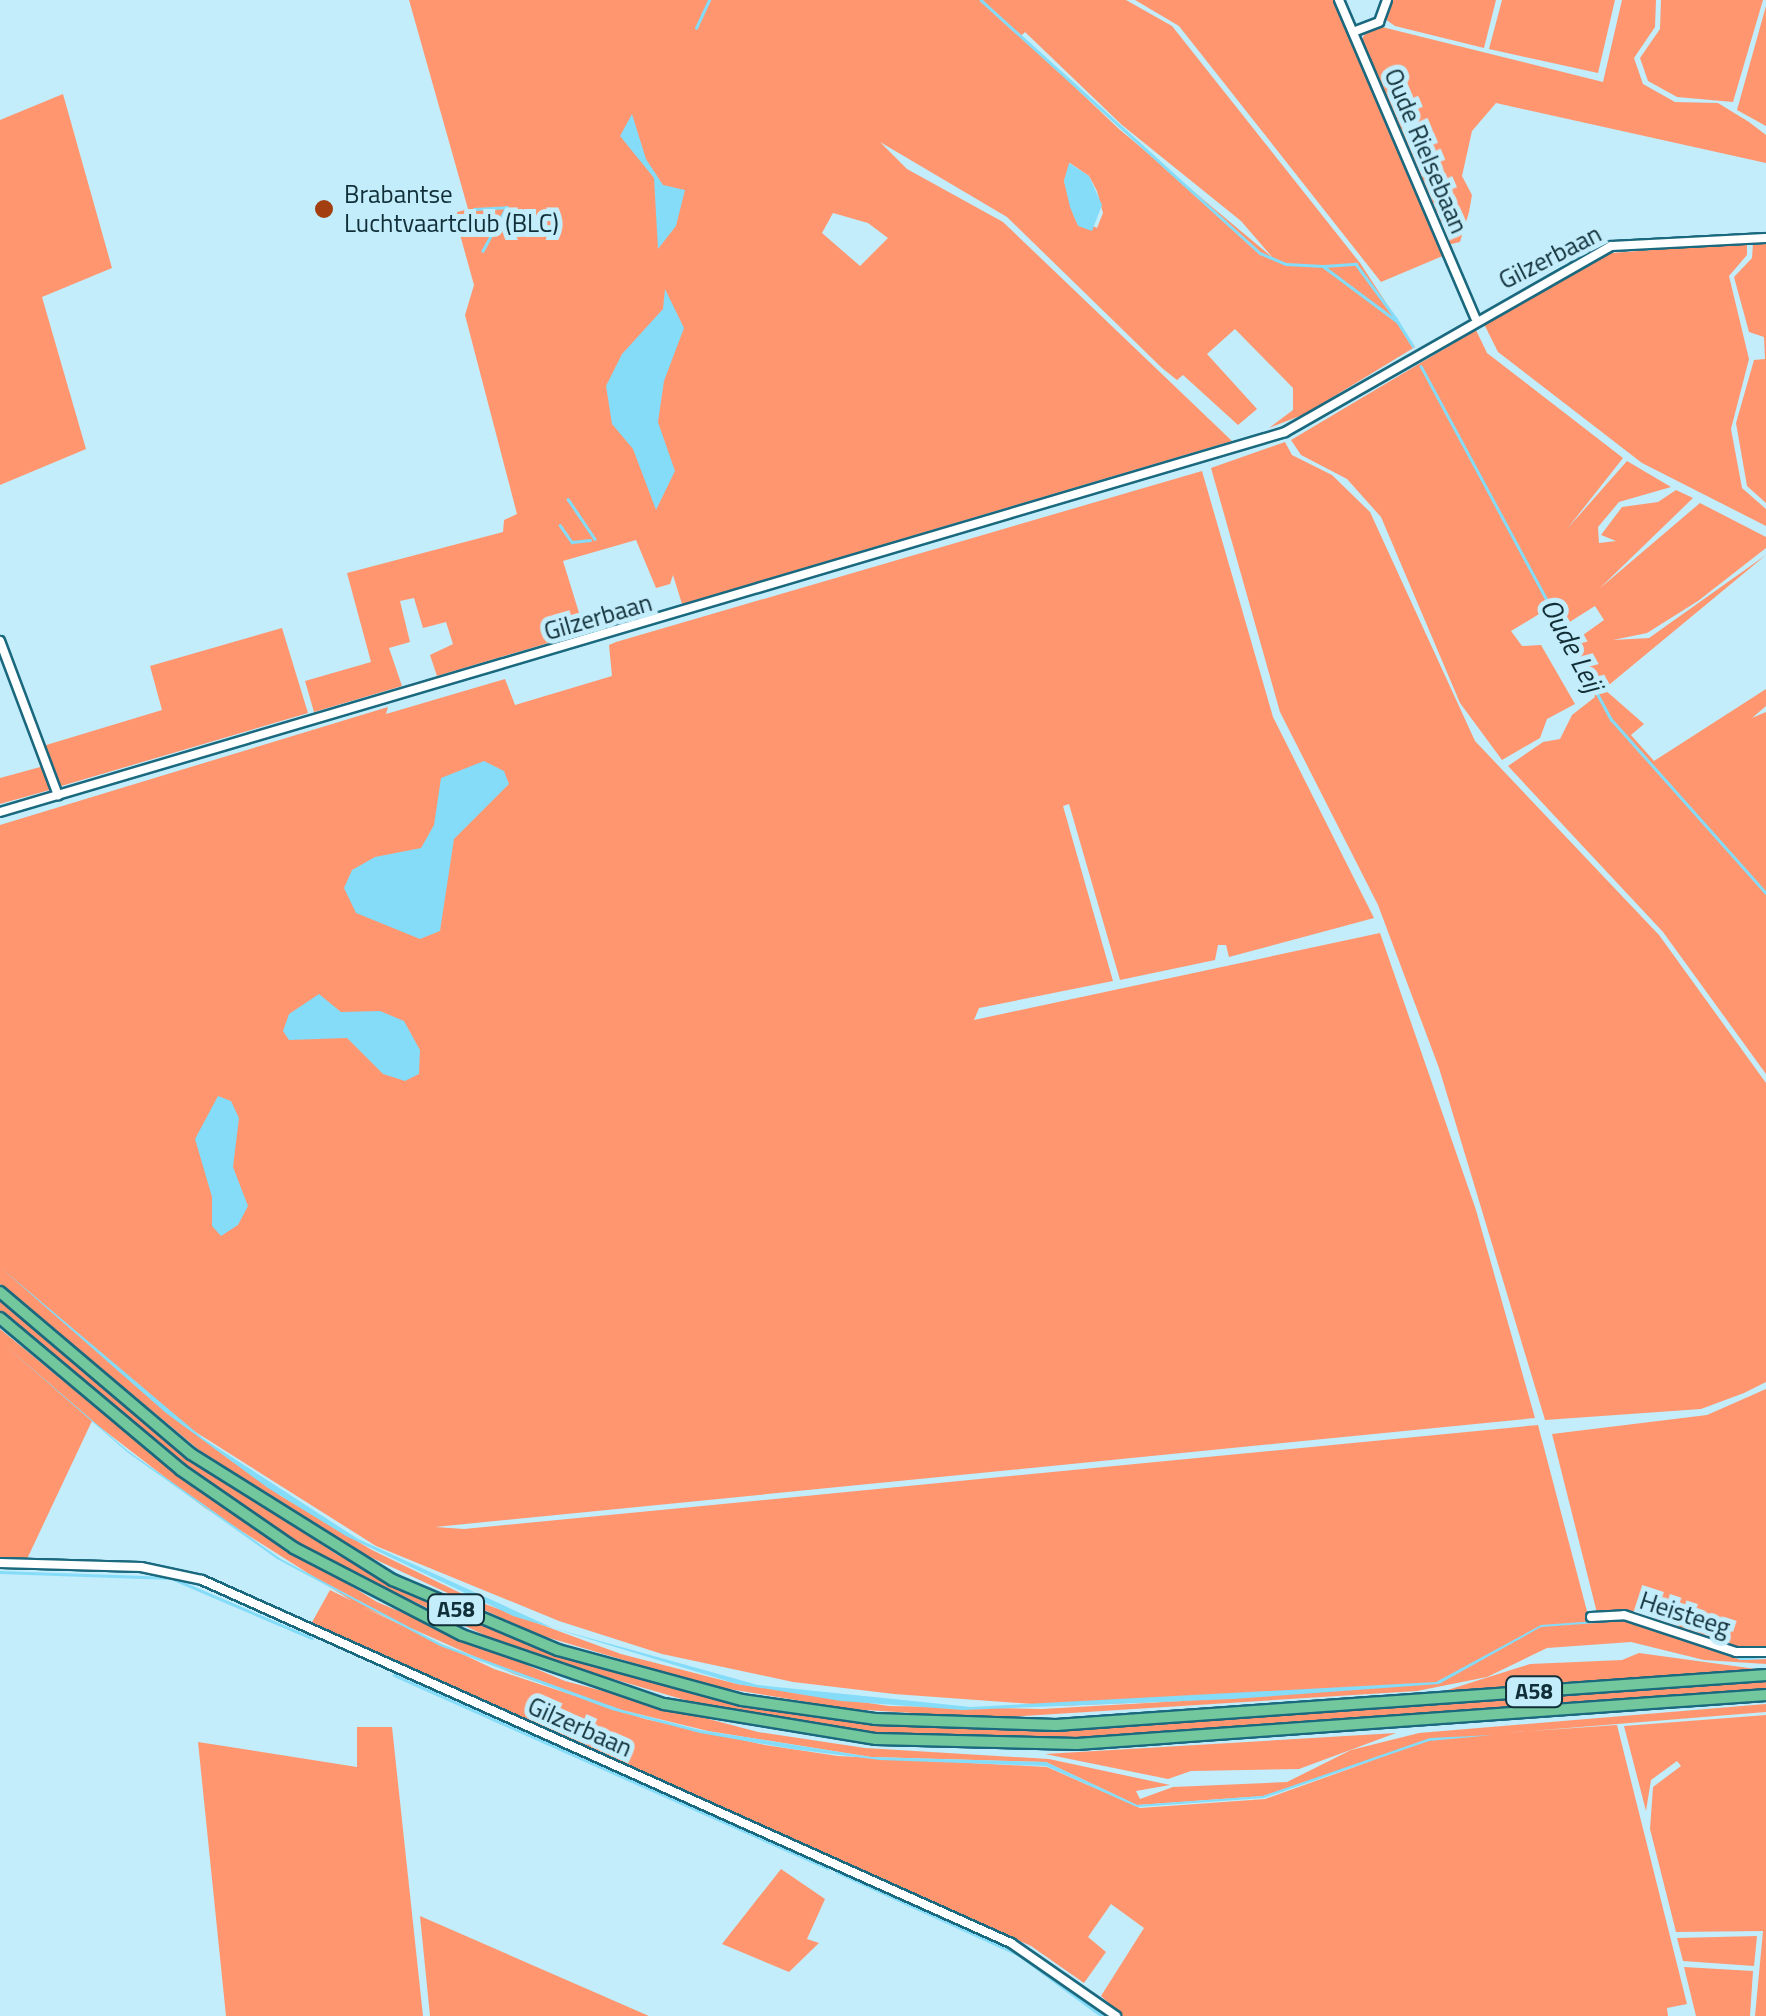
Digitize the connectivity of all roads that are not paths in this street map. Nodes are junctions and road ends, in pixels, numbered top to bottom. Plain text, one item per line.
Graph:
1 (1340, 0) edge
2 (1387, 0) edge
3 (1353, 32) junction
4 (1766, 238) edge
5 (1475, 318) junction
6 (0, 642) edge
7 (58, 795) junction
8 (0, 812) edge
9 (0, 1292) edge
10 (0, 1318) edge
11 (0, 1564) edge
12 (1591, 1617) dead end
13 (1766, 1652) edge
14 (1766, 1675) edge
15 (1766, 1695) edge
16 (1116, 2016) edge

1 - 3 street, Oude Rielsebaan
2 - 3 street
3 - 5 street, Oude Rielsebaan
4 - 5 street, Gilzerbaan
5 - 7 street, Gilzerbaan
6 - 7 street
7 - 8 street, Gilzerbaan
9 - 14 highway, A58
10 - 15 highway, A58
11 - 16 street, Gilzerbaan
12 - 13 street, Heisteeg

